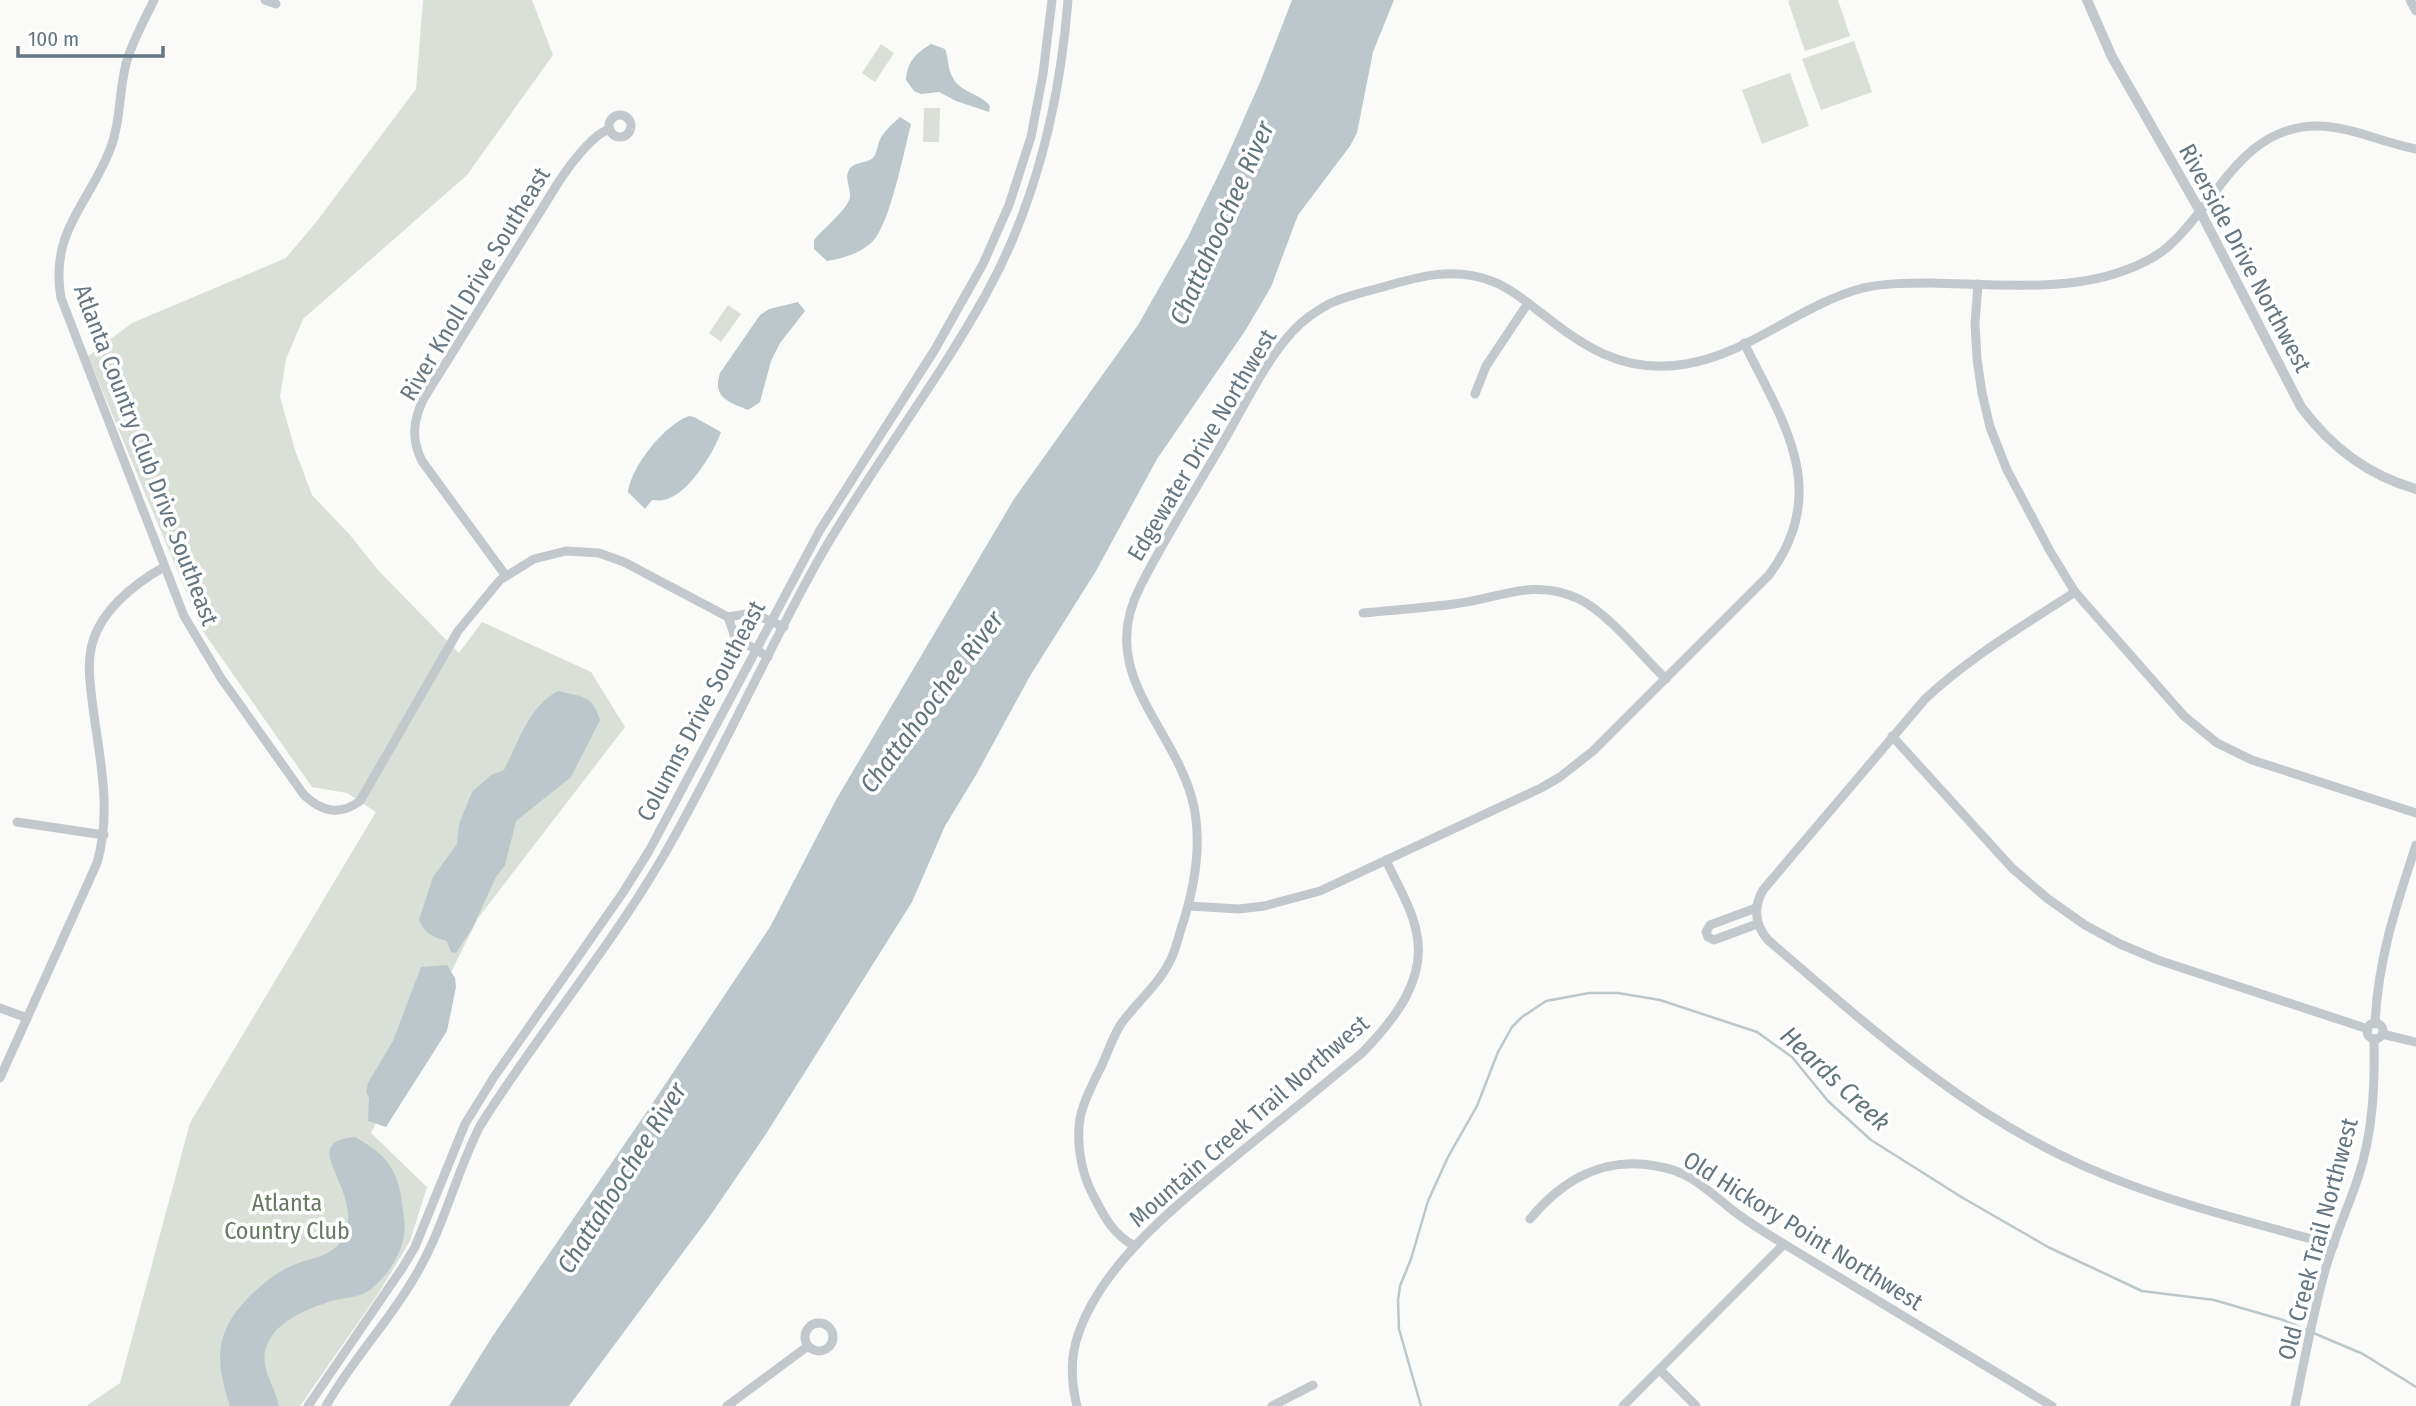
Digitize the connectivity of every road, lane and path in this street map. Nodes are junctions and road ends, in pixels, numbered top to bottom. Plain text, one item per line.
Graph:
1 (154, 0) edge
2 (265, 0) edge
3 (1052, 0) edge
4 (1068, 0) edge
5 (2087, 0) edge
6 (2410, 0) edge
7 (276, 4) dead end
8 (2416, 11) edge
9 (609, 129) dead end
10 (2416, 149) edge
11 (2200, 211) junction
12 (1978, 284) junction
13 (1528, 303) junction
14 (1744, 343) junction
15 (1475, 394) dead end
16 (2416, 489) edge
17 (164, 567) junction
18 (506, 576) junction
19 (2075, 592) junction
20 (1363, 613) dead end
21 (728, 617) junction
22 (771, 621) junction
23 (784, 627) junction
24 (755, 650) junction
25 (768, 657) junction
26 (1666, 679) junction
27 (1892, 736) junction
28 (2416, 813) edge
29 (17, 822) dead end
30 (104, 835) junction
31 (2416, 845) edge
32 (1385, 860) junction
33 (1189, 906) junction
34 (1756, 908) junction
35 (1757, 924) junction
36 (0, 1008) edge
37 (27, 1018) junction
38 (2371, 1027) junction
39 (2378, 1036) junction
40 (2416, 1042) edge
41 (0, 1078) edge
42 (1530, 1219) dead end
43 (1784, 1244) junction
44 (2334, 1245) junction
45 (1135, 1246) junction
46 (808, 1346) dead end
47 (1660, 1370) junction
48 (1313, 1385) dead end
49 (308, 1406) edge
50 (326, 1406) edge
51 (727, 1406) edge
52 (1077, 1406) edge
53 (1272, 1406) edge
54 (1623, 1406) edge
55 (1696, 1406) edge
56 (2052, 1406) edge
57 (2295, 1406) edge

1 - 17 street, Atlanta Country Club Drive Southeast
2 - 7 street
3 - 22 street, Columns Drive Southeast
4 - 23 street, Columns Drive Southeast
5 - 11 street, Riverside Drive Northwest
6 - 8 street
9 - 18 street, River Knoll Drive Southeast
10 - 11 street, Edgewater Drive Northwest
11 - 12 street, Edgewater Drive Northwest
11 - 16 street, Riverside Drive Northwest
12 - 14 street, Edgewater Drive Northwest
12 - 19 street
13 - 14 street, Edgewater Drive Northwest
13 - 15 street
13 - 33 street, Edgewater Drive Northwest
14 - 26 street
17 - 18 street, Atlanta Country Club Drive Southeast
17 - 30 street
18 - 21 street, Atlanta Country Club Drive Southeast
19 - 27 street
19 - 28 street
20 - 26 street
21 - 22 street, Atlanta Country Club Drive Southeast
21 - 24 street, Atlanta Country Club Drive Southeast
22 - 23 street, Atlanta Country Club Drive Southeast
22 - 24 street, Columns Drive Southeast
23 - 25 street, Columns Drive Southeast
24 - 25 street, Atlanta Country Club Drive Southeast
24 - 49 street, Columns Drive Southeast
25 - 50 street, Columns Drive Southeast
26 - 32 street
27 - 34 street
27 - 38 street
29 - 30 street
30 - 37 street
31 - 38 street
32 - 33 street
32 - 45 street, Mountain Creek Trail Northwest
33 - 45 street, Edgewater Drive Northwest
34 - 35 street
34 - 35 street
35 - 44 street
36 - 37 street
37 - 41 street
38 - 39 street
39 - 40 street
39 - 44 street, Old Creek Trail Northwest
42 - 43 street, Old Hickory Point Northwest
43 - 47 street
43 - 56 street, Old Hickory Point Northwest
44 - 57 street, Old Creek Trail Northwest
45 - 52 street, Mountain Creek Trail Northwest
46 - 51 street
47 - 54 street
47 - 55 street
48 - 53 street

